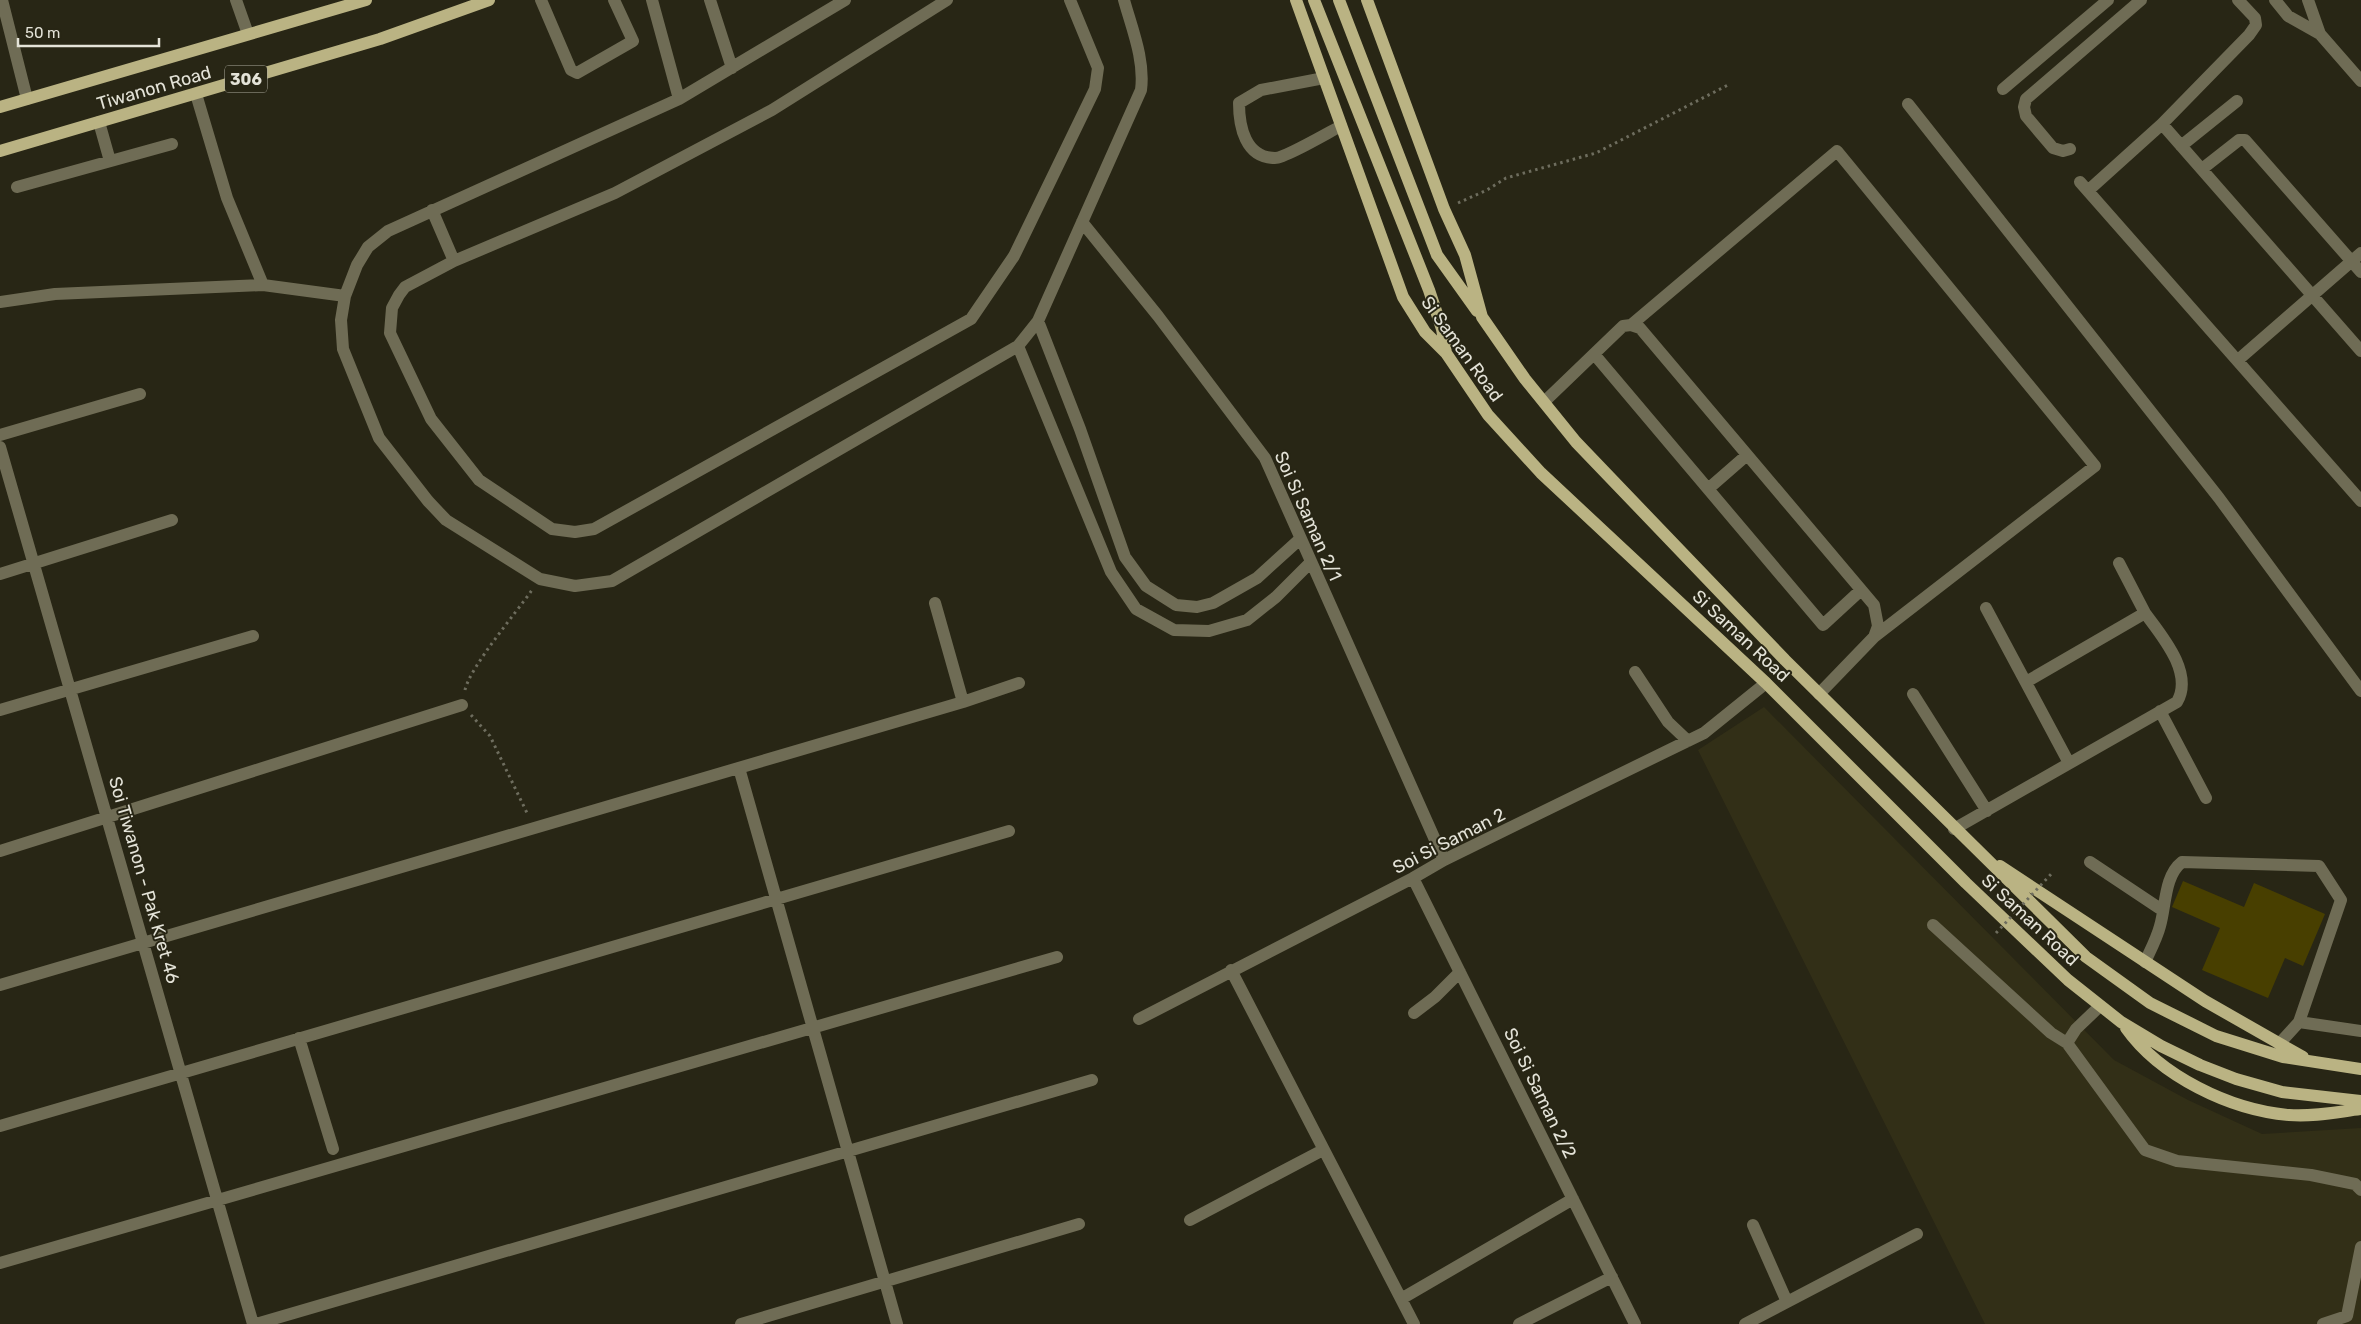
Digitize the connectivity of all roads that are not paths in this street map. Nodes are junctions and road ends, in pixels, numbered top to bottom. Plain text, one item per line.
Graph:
1 (236, 0) edge
2 (366, 0) edge
3 (489, 0) edge
4 (541, 0) edge
5 (614, 0) edge
6 (652, 0) edge
7 (710, 0) edge
8 (845, 0) edge
9 (947, 0) edge
10 (1070, 0) edge
11 (1124, 0) edge
12 (1296, 0) edge
13 (1314, 0) edge
14 (1338, 0) edge
15 (1367, 0) edge
16 (2108, 0) edge
17 (2141, 0) edge
18 (2238, 0) edge
19 (2275, 0) edge
20 (2308, 0) edge
21 (6, 1) edge
22 (248, 34) junction
23 (2320, 34) junction
24 (732, 68) junction
25 (1324, 78) junction
26 (2361, 81) edge
27 (2003, 89) dead end
28 (196, 94) junction
29 (27, 99) junction
30 (679, 99) junction
31 (2237, 101) dead end
32 (1908, 104) dead end
33 (0, 107) edge
34 (99, 122) junction
35 (2162, 124) junction
36 (1341, 126) junction
37 (172, 144) dead end
38 (2181, 146) junction
39 (2070, 149) dead end
40 (0, 151) edge
41 (110, 161) junction
42 (2202, 169) junction
43 (17, 188) dead end
44 (432, 210) junction
45 (1082, 222) junction
46 (2356, 257) edge
47 (454, 261) junction
48 (2361, 272) edge
49 (263, 285) junction
50 (2313, 295) junction
51 (345, 296) junction
52 (0, 302) edge
53 (1482, 317) junction
54 (1038, 321) junction
55 (1631, 325) junction
56 (1018, 346) junction
57 (2361, 351) edge
58 (1446, 353) junction
59 (1594, 354) junction
60 (2238, 360) junction
61 (140, 394) dead end
62 (1544, 402) junction
63 (0, 435) edge
64 (0, 447) edge
65 (1747, 456) junction
66 (1708, 490) junction
67 (2361, 500) edge
68 (172, 520) dead end
69 (1118, 536) junction
70 (1300, 539) junction
71 (1099, 542) junction
72 (1310, 563) junction
73 (2119, 563) dead end
74 (34, 564) junction
75 (0, 574) edge
76 (1861, 590) junction
77 (935, 603) dead end
78 (1986, 608) dead end
79 (2145, 613) junction
80 (253, 636) dead end
81 (1874, 637) junction
82 (1635, 672) dead end
83 (2026, 682) junction
84 (1019, 683) dead end
85 (1766, 683) junction
86 (70, 689) junction
87 (2361, 691) edge
88 (1819, 694) junction
89 (1913, 694) dead end
90 (963, 702) junction
91 (462, 705) road end
92 (0, 710) edge
93 (2160, 711) junction
94 (1688, 741) junction
95 (2069, 763) junction
96 (739, 768) junction
97 (2206, 798) dead end
98 (1987, 811) junction
99 (108, 819) junction
100 (1954, 829) junction
101 (1010, 831) dead end
102 (0, 851) edge
103 (1978, 851) junction
104 (1444, 860) junction
105 (2090, 862) dead end
106 (1413, 878) junction
107 (777, 901) junction
108 (2162, 910) junction
109 (1933, 925) dead end
110 (144, 943) junction
111 (1057, 957) dead end
112 (2145, 962) junction
113 (1232, 970) junction
114 (1460, 972) junction
115 (0, 985) edge
116 (2100, 1006) junction
117 (1414, 1013) dead end
118 (1139, 1018) dead end
119 (2121, 1022) junction
120 (2300, 1022) junction
121 (813, 1028) junction
122 (2361, 1031) edge
123 (299, 1038) junction
124 (2066, 1043) junction
125 (2279, 1044) junction
126 (2316, 1064) junction
127 (2361, 1069) edge
128 (181, 1073) junction
129 (1092, 1080) dead end
130 (2361, 1101) edge
131 (2361, 1109) edge
132 (0, 1126) edge
133 (333, 1149) dead end
134 (1323, 1150) junction
135 (848, 1151) junction
136 (2361, 1190) edge
137 (1573, 1199) junction
138 (218, 1200) junction
139 (1190, 1220) dead end
140 (1079, 1224) dead end
141 (1753, 1225) dead end
142 (1917, 1234) dead end
143 (2361, 1247) edge
144 (0, 1263) edge
145 (1612, 1277) junction
146 (885, 1282) junction
147 (1401, 1299) junction
148 (1787, 1302) junction
149 (255, 1324) edge
150 (741, 1324) edge
151 (897, 1324) edge
152 (1414, 1324) edge
153 (1519, 1324) edge
154 (1635, 1324) edge
155 (1746, 1324) edge
156 (2323, 1324) edge

1 - 22 street
2 - 22 main road, Tiwanon Road / 306
3 - 28 main road, Tiwanon Road / 306
4 - 5 street
6 - 30 street
7 - 24 street
8 - 24 street
9 - 47 street
10 - 47 street
11 - 45 street
12 - 25 main road, Si Saman Road
13 - 58 main road
14 - 53 main road
15 - 53 main road, Si Saman Road
16 - 27 street
17 - 39 street
18 - 35 street
19 - 23 street
20 - 23 street
21 - 29 street
22 - 29 main road, Tiwanon Road / 306
23 - 26 street
24 - 30 street
25 - 36 main road, Si Saman Road
25 - 36 street
28 - 34 main road, Tiwanon Road / 306
28 - 49 street
29 - 33 main road, Tiwanon Road / 306
30 - 44 street
31 - 38 street
32 - 87 street
34 - 40 main road, Tiwanon Road / 306
34 - 41 street
35 - 38 street
35 - 60 street
36 - 58 main road, Si Saman Road
37 - 41 street
38 - 42 street
41 - 43 street
42 - 46 street
42 - 50 street
44 - 47 street
44 - 51 street
45 - 54 street
45 - 70 street, Soi Si Saman 2/1
46 - 48 street
46 - 50 street
49 - 51 street
49 - 52 street
50 - 57 street
50 - 60 street
51 - 56 street
53 - 62 main road, Si Saman Road
54 - 56 street
54 - 69 street
55 - 59 street
55 - 65 street
55 - 81 street
56 - 71 street
58 - 85 main road, Si Saman Road
59 - 62 street
59 - 66 street
60 - 67 street
61 - 63 street
62 - 88 main road, Si Saman Road
64 - 74 street, Soi Tiwanon - Pak Kret 46
65 - 66 street
65 - 76 street
66 - 76 street
68 - 74 street
69 - 70 street
69 - 71 street
70 - 72 street, Soi Si Saman 2/1
71 - 72 street
72 - 104 street, Soi Si Saman 2/1
73 - 79 street
74 - 75 street
74 - 86 street, Soi Tiwanon - Pak Kret 46
76 - 81 street
77 - 90 street
78 - 83 street
79 - 83 street
79 - 93 street
80 - 86 street
81 - 88 street
82 - 94 street
83 - 95 street
84 - 90 street
85 - 94 street, Soi Si Saman 2
85 - 116 main road, Si Saman Road
86 - 92 street
86 - 99 street, Soi Tiwanon - Pak Kret 46
88 - 100 main road, Si Saman Road
89 - 98 street
90 - 96 street
91 - 99 street
93 - 95 street
93 - 97 street
94 - 104 street, Soi Si Saman 2
95 - 98 street
96 - 107 street
96 - 110 street
98 - 100 street
99 - 102 street
99 - 110 street, Soi Tiwanon - Pak Kret 46
100 - 103 main road, Si Saman Road
101 - 107 street
103 - 112 main road
103 - 126 main road, Si Saman Road
104 - 106 street, Soi Si Saman 2
105 - 108 street
106 - 113 street, Soi Si Saman 2
106 - 114 street, Soi Si Saman 2/2
107 - 121 street
107 - 123 street
108 - 112 street
108 - 120 street
109 - 124 street
110 - 115 street
110 - 128 street, Soi Tiwanon - Pak Kret 46
111 - 121 street
112 - 125 main road
113 - 118 street, Soi Si Saman 2
113 - 134 street
114 - 117 street
114 - 137 street, Soi Si Saman 2/2
116 - 119 main road, Si Saman Road
116 - 124 street
119 - 130 main road, Si Saman Road
119 - 131 main road
120 - 122 street
120 - 125 street
121 - 135 street
121 - 138 street
123 - 128 street
123 - 133 street
124 - 136 street
125 - 126 main road
126 - 127 main road, Si Saman Road
128 - 132 street
128 - 138 street, Soi Tiwanon - Pak Kret 46
129 - 135 street
134 - 139 street
134 - 147 street
135 - 146 street
135 - 149 street
137 - 145 street, Soi Si Saman 2/2
137 - 147 street
138 - 144 street
138 - 149 street, Soi Tiwanon - Pak Kret 46
140 - 146 street
141 - 148 street
142 - 148 street
143 - 156 street
145 - 153 street
145 - 154 street, Soi Si Saman 2/2
146 - 150 street
146 - 151 street
147 - 152 street
148 - 155 street

